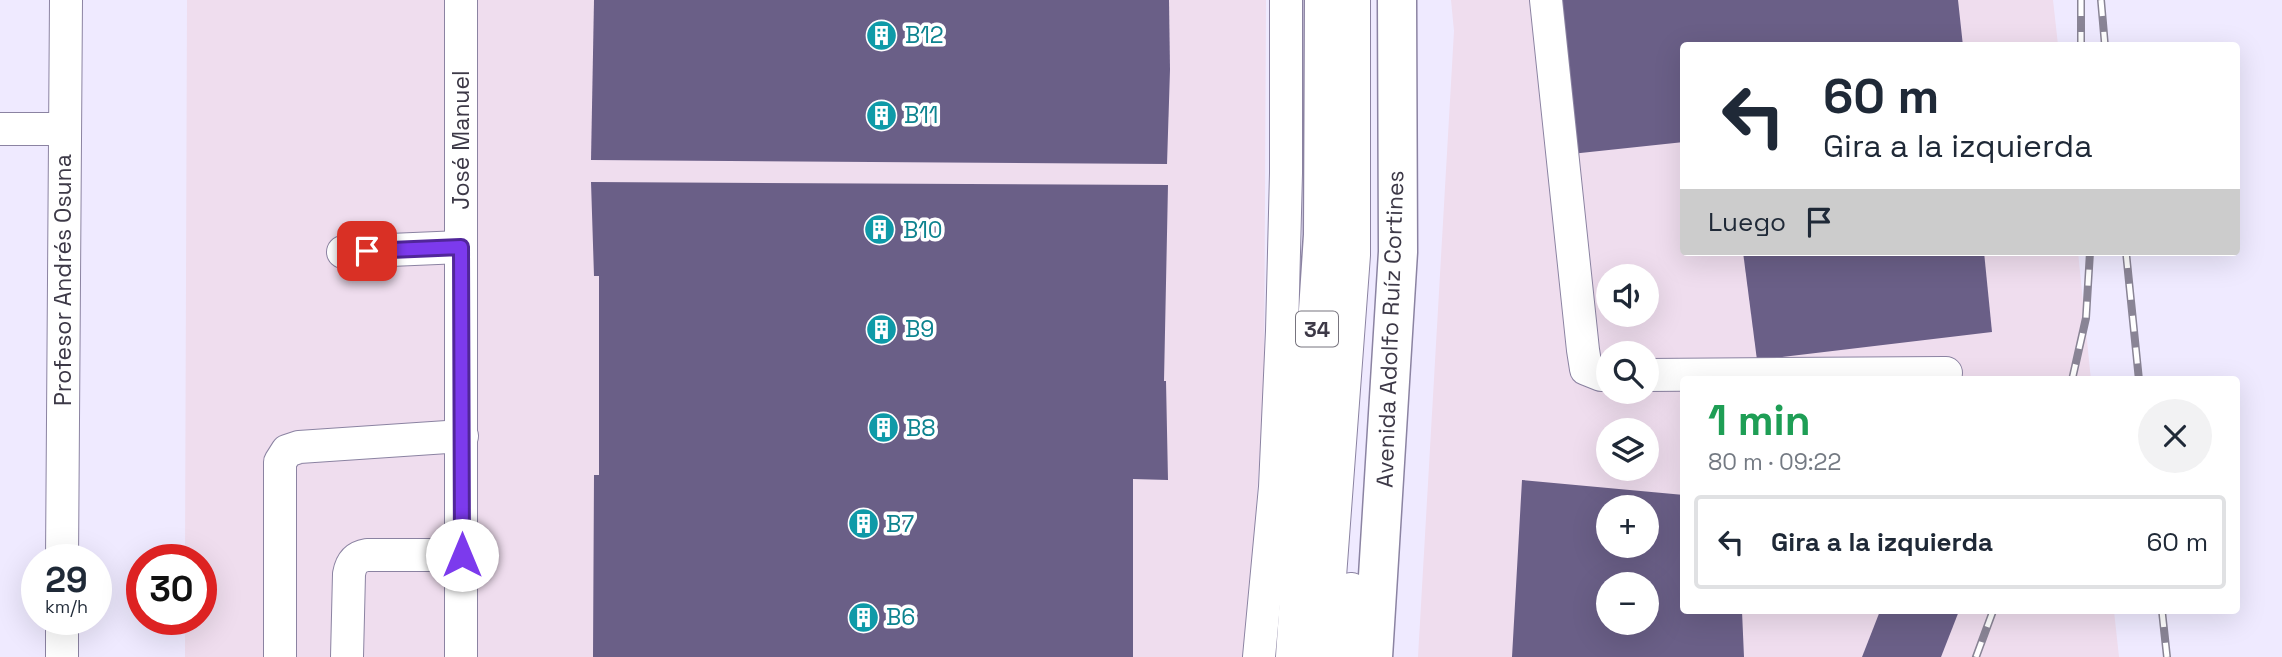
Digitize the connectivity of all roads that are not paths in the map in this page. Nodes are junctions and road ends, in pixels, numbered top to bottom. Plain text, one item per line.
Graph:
1 (66, 0) edge
2 (461, 0) edge
3 (1286, 0) edge
4 (1324, 0) edge
5 (1354, 0) edge
6 (1371, 0) edge
7 (1398, 0) edge
8 (1546, 0) edge
9 (0, 129) edge
10 (64, 129) junction
11 (461, 247) junction
12 (343, 252) dead end
13 (1596, 373) edge
14 (1946, 373) dead end
15 (1659, 375) edge
16 (462, 436) junction
17 (62, 544) edge
18 (462, 555) junction
19 (62, 635) edge
20 (62, 657) edge
21 (280, 657) edge
22 (347, 657) edge
23 (461, 657) edge
24 (1259, 657) edge
25 (1295, 657) edge
26 (1324, 657) edge
27 (1346, 657) edge
28 (1373, 657) edge

1 - 10 street, Profesor Andrés Osuna
2 - 11 street, José Manuel
3 - 24 street
4 - 25 main road, 34
5 - 26 street
6 - 27 street
7 - 28 main road, Avenida Adolfo Ruíz Cortines
8 - 13 street
9 - 10 street
10 - 17 street, Profesor Andrés Osuna
11 - 12 street
11 - 16 street, José Manuel
14 - 15 street
16 - 18 street, José Manuel
16 - 21 street
18 - 22 street
18 - 23 street, José Manuel
19 - 20 street

